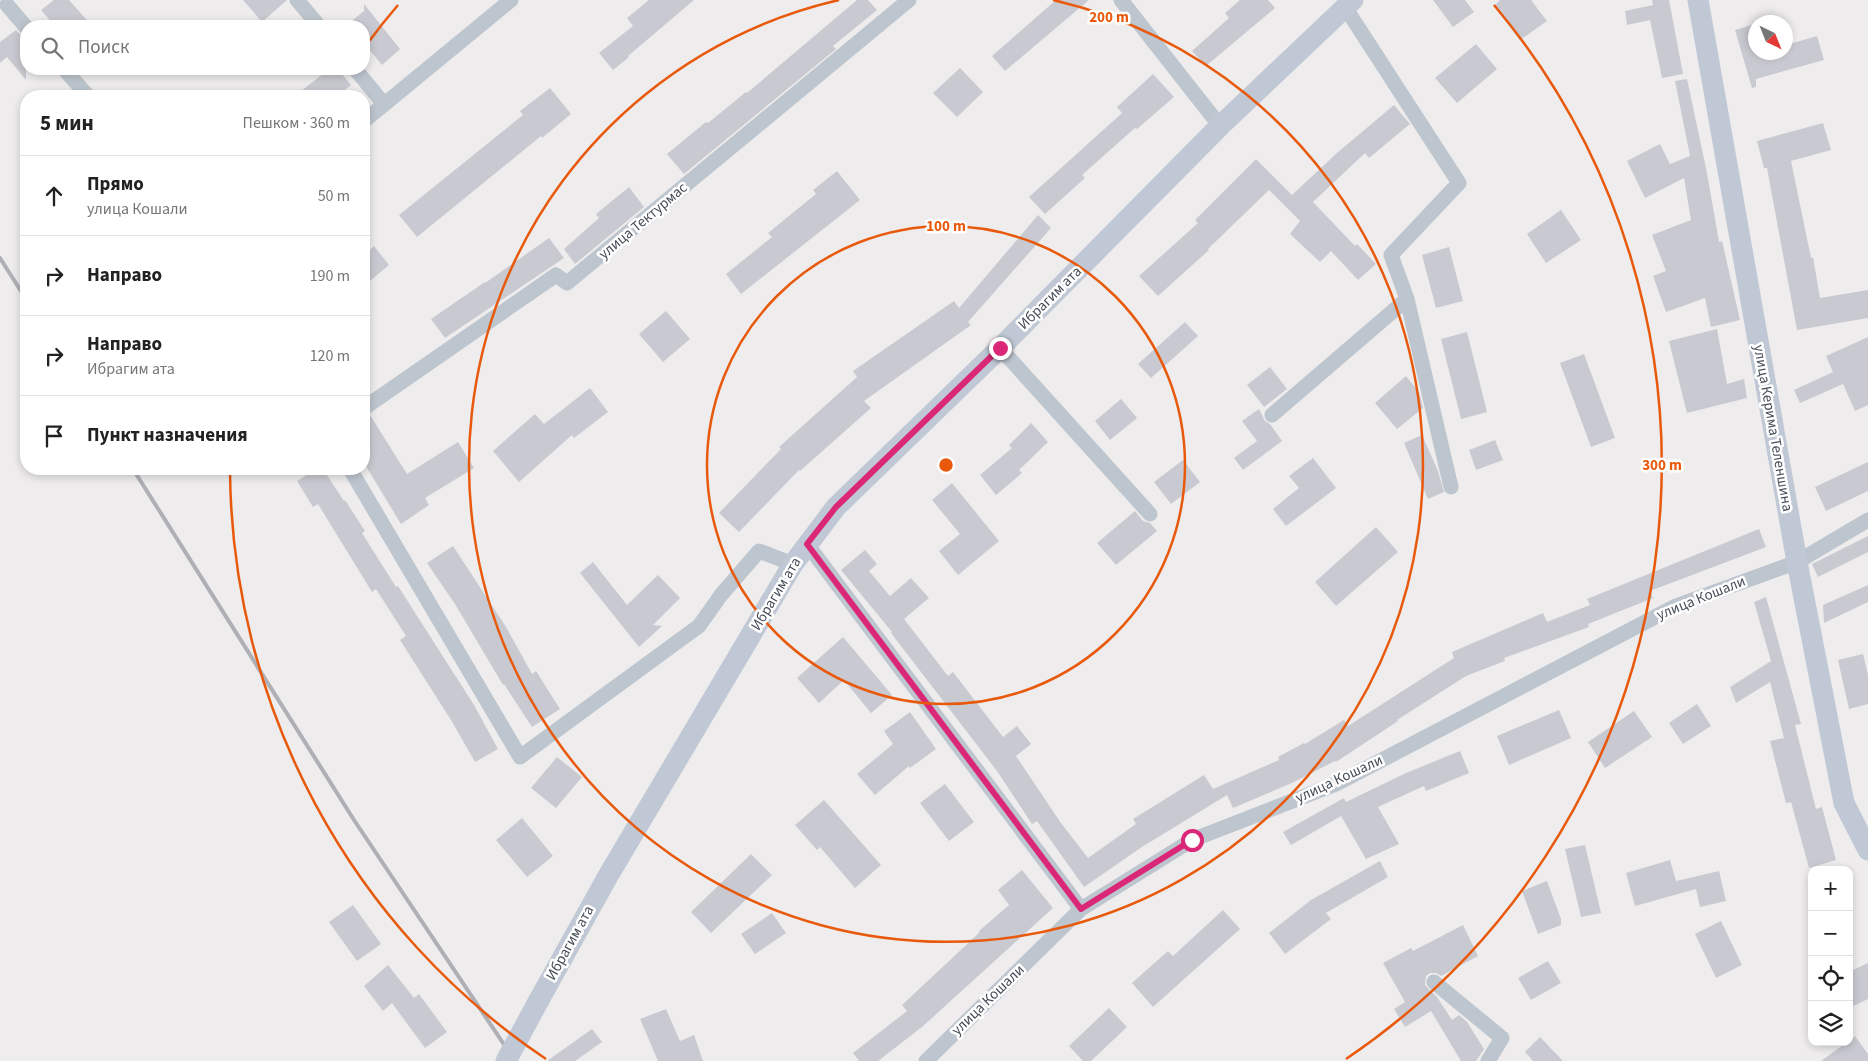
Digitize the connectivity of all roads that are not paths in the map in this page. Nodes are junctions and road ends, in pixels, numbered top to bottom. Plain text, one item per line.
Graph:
1 (297, 0) edge
2 (511, 0) edge
3 (910, 0) edge
4 (1121, 0) edge
5 (1698, 0) edge
6 (1349, 4) edge
7 (7, 5) edge
8 (20, 20) edge
9 (314, 20) edge
10 (69, 75) edge
11 (360, 75) edge
12 (83, 90) edge
13 (384, 104) junction
14 (370, 115) edge
15 (1220, 126) junction
16 (1407, 299) junction
17 (1000, 348) junction
18 (370, 404) edge
19 (1272, 415) dead end
20 (354, 475) edge
21 (1451, 487) dead end
22 (1150, 514) dead end
23 (1868, 520) edge
24 (807, 544) junction
25 (1797, 562) junction
26 (793, 564) junction
27 (1868, 850) edge
28 (1081, 909) junction
29 (1434, 982) dead end
30 (506, 1061) edge
31 (926, 1061) edge
32 (1488, 1061) edge

1 - 9 street
2 - 13 street
3 - 18 street, улица Тектурмас
4 - 15 street
5 - 25 street, улица Керима Теленшина
6 - 15 street, Ибрагим ата
6 - 16 street
7 - 8 street
10 - 12 street
11 - 13 street
13 - 14 street
15 - 17 street, Ибрагим ата
16 - 19 street
16 - 21 street
17 - 22 street
17 - 24 street, Ибрагим ата
20 - 26 street
23 - 25 street, улица Кошали
24 - 26 street, Ибрагим ата
24 - 28 street
25 - 27 street, улица Керима Теленшина
25 - 28 street, улица Кошали
26 - 30 street, Ибрагим ата, bridge
28 - 31 street, улица Кошали
29 - 32 street

